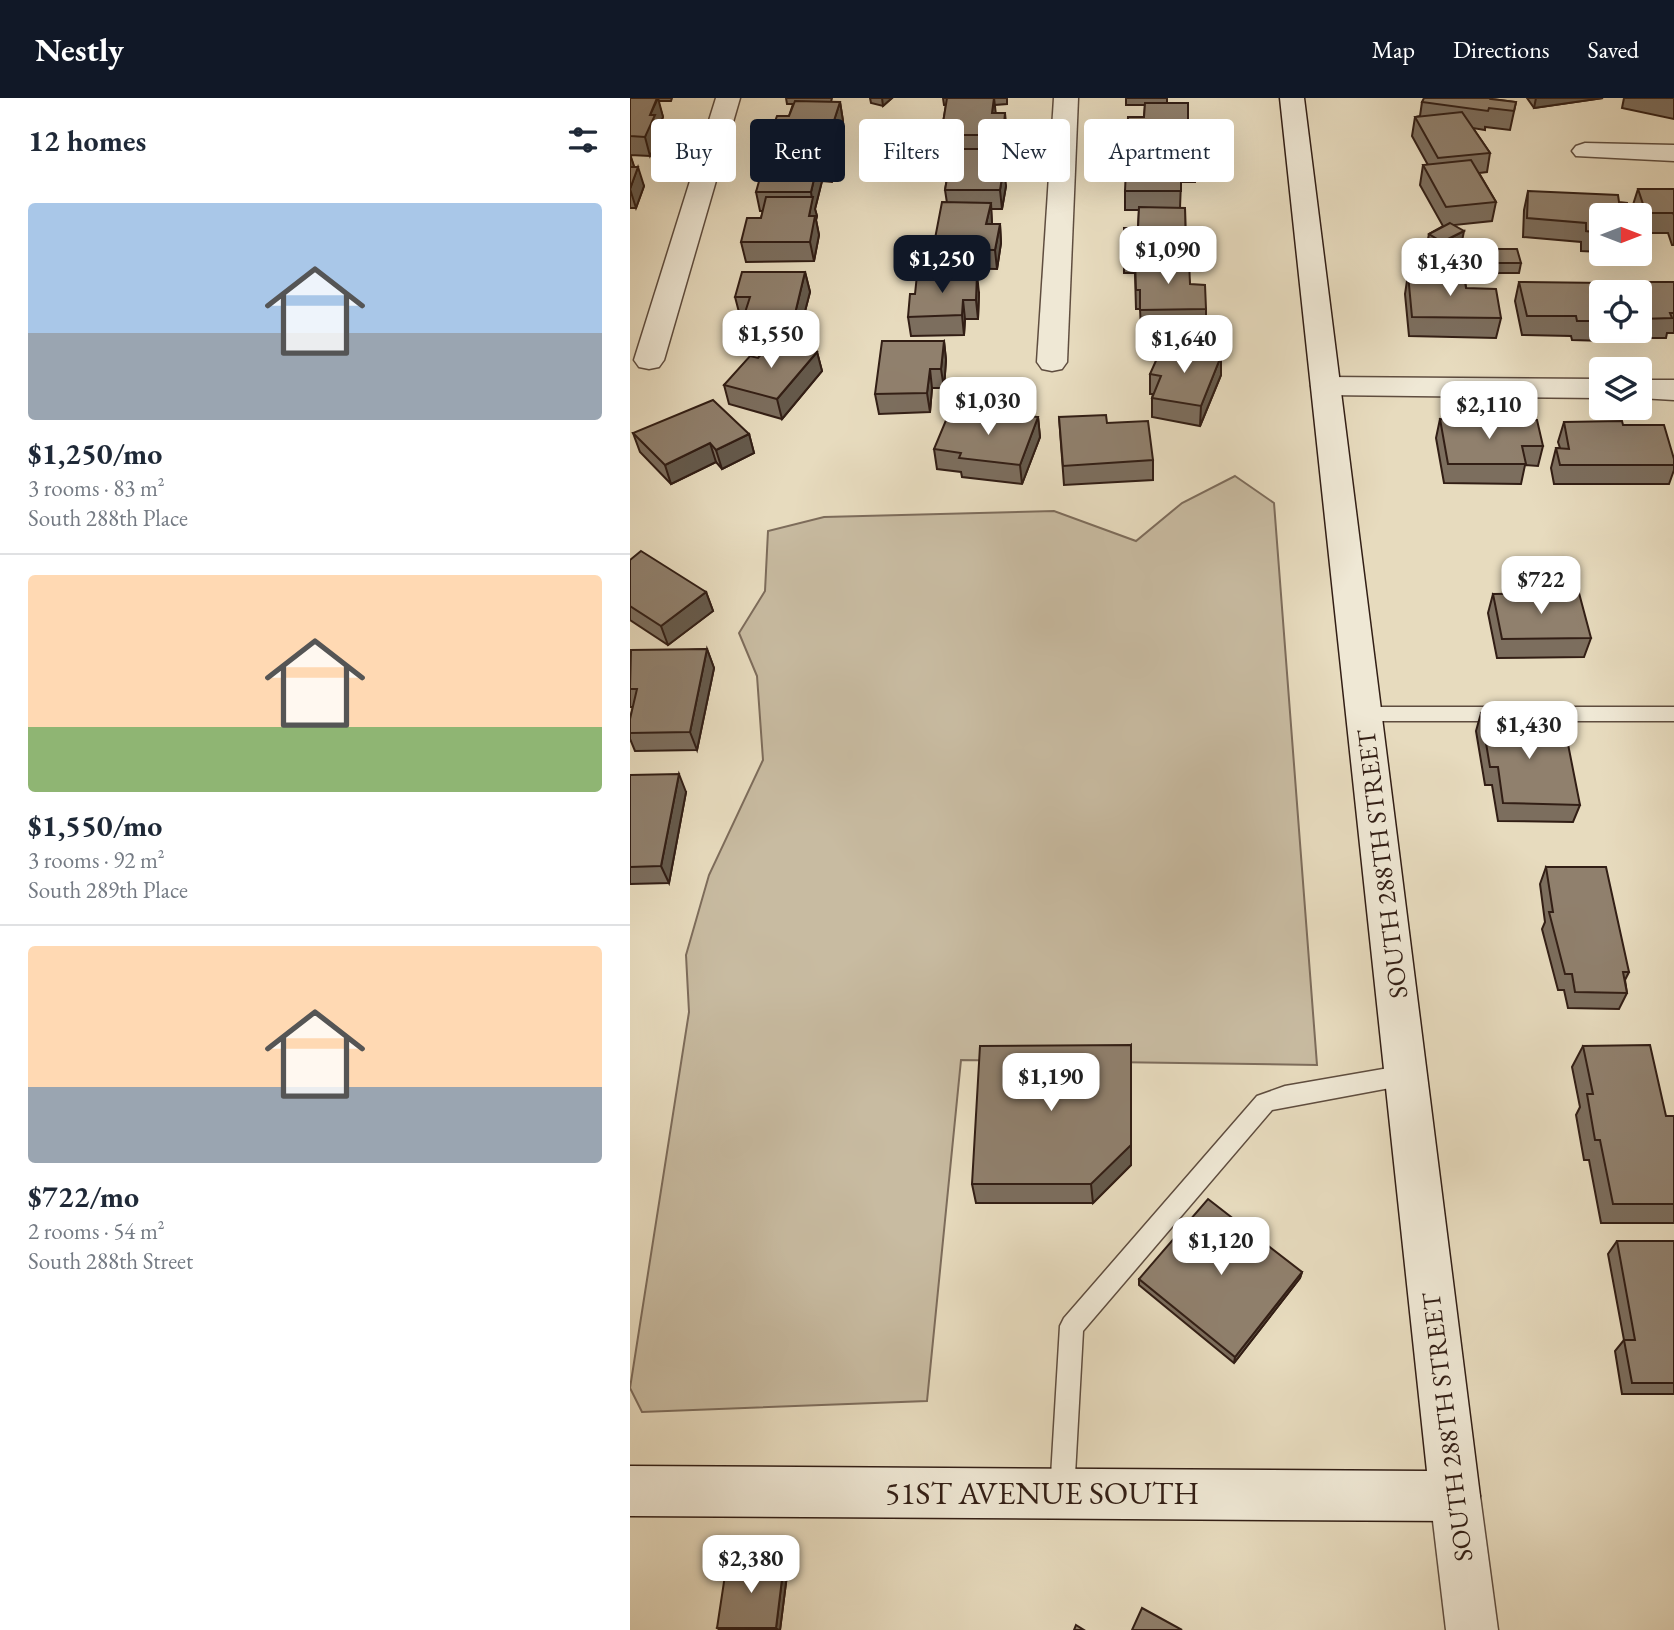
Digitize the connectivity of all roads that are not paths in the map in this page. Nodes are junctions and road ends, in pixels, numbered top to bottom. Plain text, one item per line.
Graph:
1 (728, 98) edge
2 (1066, 98) edge
3 (1292, 98) edge
4 (1585, 151) dead end
5 (1674, 153) edge
6 (649, 360) dead end
7 (1052, 362) dead end
8 (1326, 386) junction
9 (1589, 389) edge
10 (1652, 389) edge
11 (1674, 390) edge
12 (1364, 714) junction
13 (1674, 714) edge
14 (1406, 1075) junction
15 (630, 1491) edge
16 (1062, 1493) junction
17 (1455, 1496) junction
18 (1472, 1630) edge

1 - 6 main road
2 - 7 main road
3 - 8 main road, SOUTH 288TH STREET
4 - 5 main road
8 - 9 main road
8 - 12 main road, SOUTH 288TH STREET
10 - 11 main road
12 - 13 lane
12 - 14 main road, SOUTH 288TH STREET
14 - 16 lane
14 - 17 main road, SOUTH 288TH STREET
15 - 16 main road, 51ST AVENUE SOUTH
16 - 17 main road, 51ST AVENUE SOUTH
17 - 18 main road, SOUTH 288TH STREET

